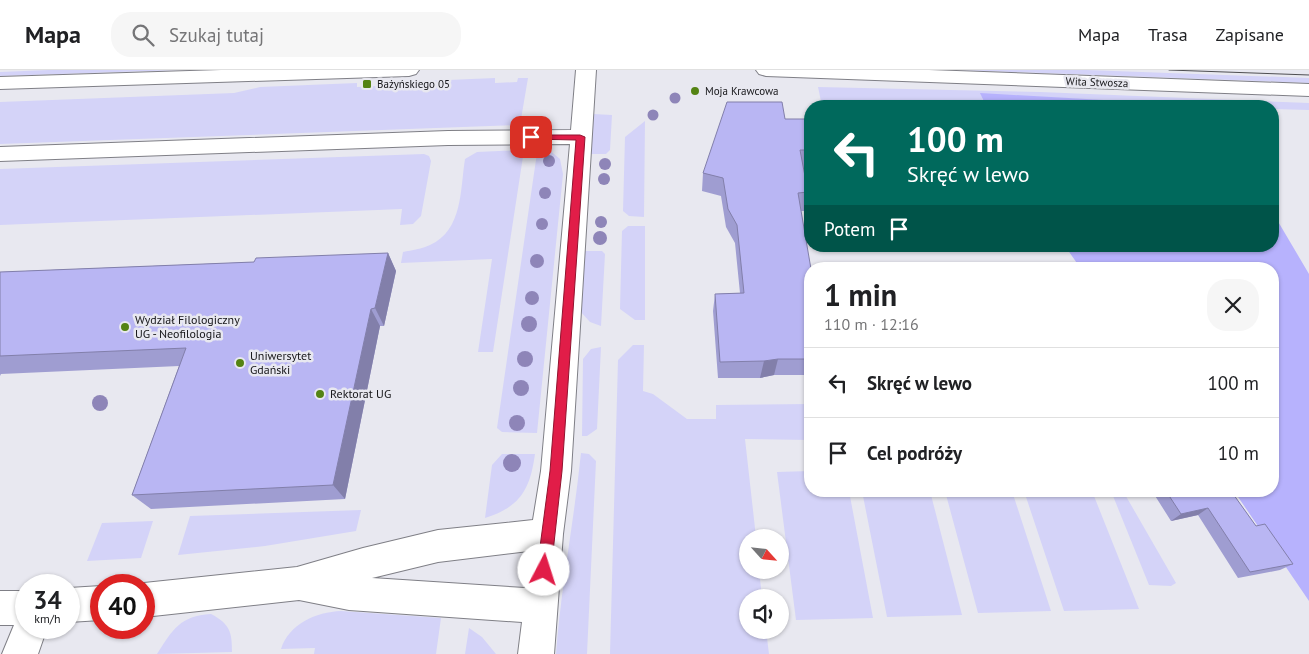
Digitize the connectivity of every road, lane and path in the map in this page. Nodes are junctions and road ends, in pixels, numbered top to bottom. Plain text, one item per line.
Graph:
1 (409, 70) edge
2 (586, 70) edge
3 (766, 70) edge
4 (0, 83) edge
5 (1309, 90) edge
6 (580, 137) junction
7 (0, 154) edge
8 (547, 534) junction
9 (296, 584) junction
10 (155, 599) edge
11 (540, 606) junction
12 (0, 608) edge
13 (15, 608) edge
14 (26, 639) edge
15 (20, 654) edge
16 (536, 654) edge

1 - 4 street
2 - 6 street
3 - 5 street, Wita Stwosza
6 - 7 street
6 - 8 street
8 - 9 street
8 - 11 street
9 - 10 street
9 - 11 street
11 - 16 street
12 - 13 street
14 - 15 street

